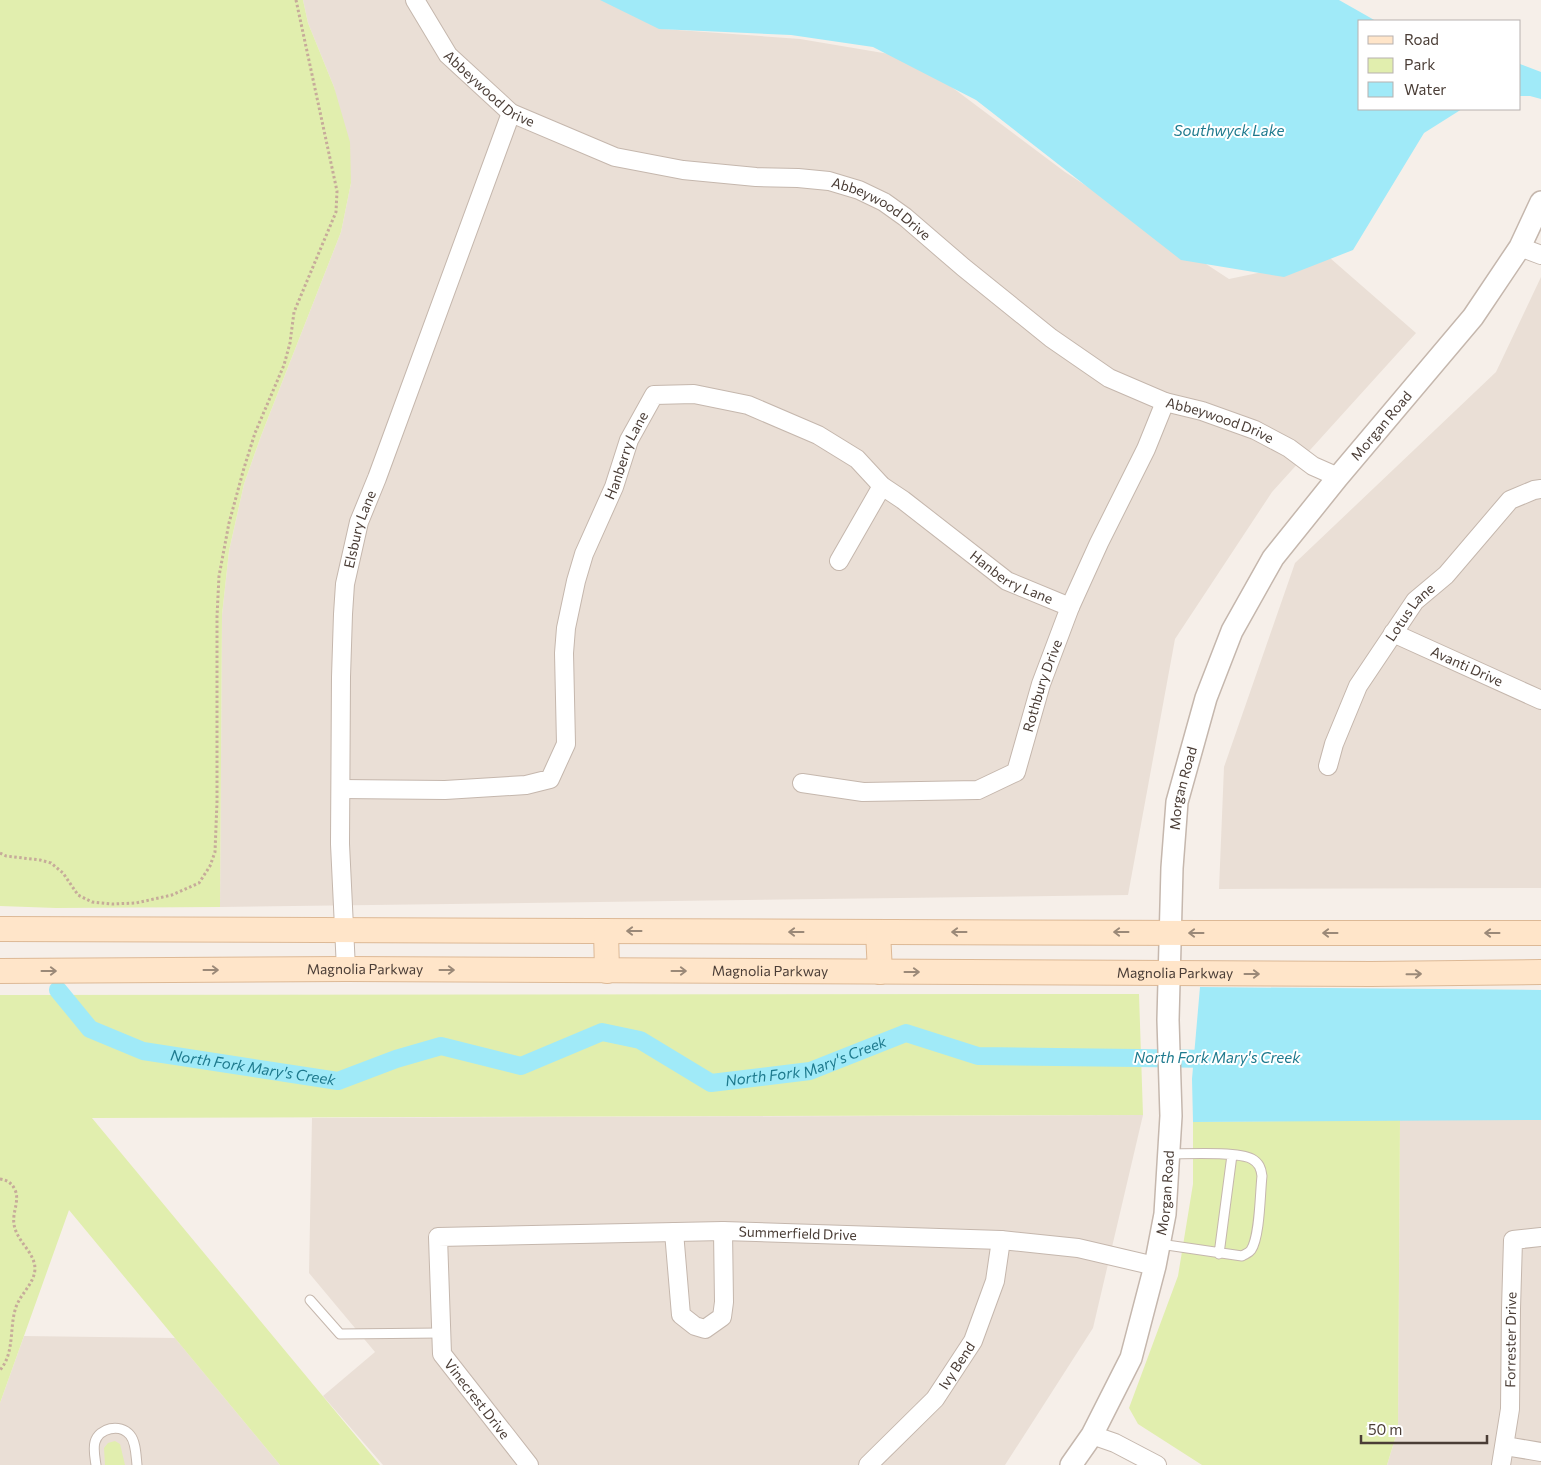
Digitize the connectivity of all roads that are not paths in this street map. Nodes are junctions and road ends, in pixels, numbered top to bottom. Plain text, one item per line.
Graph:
1 (415, 0) edge
2 (511, 113) junction
3 (1541, 202) edge
4 (1520, 247) junction
5 (1541, 255) edge
6 (1164, 402) junction
7 (1338, 477) junction
8 (882, 486) junction
9 (1538, 489) edge
10 (839, 561) dead end
11 (1070, 607) junction
12 (1393, 633) junction
13 (1541, 700) edge
14 (1328, 766) dead end
15 (802, 784) dead end
16 (341, 789) junction
17 (0, 929) edge
18 (344, 930) junction
19 (606, 931) junction
20 (878, 932) junction
21 (1170, 933) junction
22 (1541, 933) edge
23 (346, 969) junction
24 (0, 971) edge
25 (608, 971) junction
26 (880, 972) junction
27 (1541, 972) edge
28 (1168, 973) junction
29 (1168, 1154) junction
30 (1232, 1155) junction
31 (723, 1231) junction
32 (674, 1232) junction
33 (438, 1236) joint
34 (1541, 1237) edge
35 (1001, 1240) junction
36 (1159, 1244) junction
37 (1219, 1254) junction
38 (1154, 1266) junction
39 (310, 1300) dead end
40 (441, 1333) junction
41 (1092, 1435) junction
42 (1505, 1446) junction
43 (1541, 1452) edge
44 (96, 1465) edge
45 (137, 1465) edge
46 (529, 1465) edge
47 (868, 1465) edge
48 (1071, 1465) edge
49 (1157, 1465) edge
50 (1501, 1465) edge

1 - 2 street, Abbeywood Drive
2 - 6 street, Abbeywood Drive
2 - 16 street, Elsbury Lane
3 - 4 street, Morgan Road
4 - 5 street
4 - 7 street, Morgan Road
6 - 7 street, Abbeywood Drive
6 - 11 street, Rothbury Drive
7 - 21 street, Morgan Road
8 - 10 street
8 - 11 street, Hanberry Lane
8 - 16 street, Hanberry Lane
9 - 12 street, Lotus Lane
11 - 15 street, Rothbury Drive
12 - 13 street, Avanti Drive
12 - 14 street, Lotus Lane
16 - 18 street, Elsbury Lane
17 - 18 main road
18 - 19 main road
18 - 23 street, Elsbury Lane
20 -> 19 main road
19 - 25 main road
21 -> 20 main road
20 - 26 main road
22 -> 21 main road
21 - 28 street, Morgan Road
24 -> 23 main road, Magnolia Parkway
23 -> 25 main road, Magnolia Parkway
25 -> 26 main road, Magnolia Parkway
26 -> 28 main road, Magnolia Parkway
28 -> 27 main road, Magnolia Parkway
28 - 29 street, Morgan Road
29 - 30 lane
29 - 36 street, Morgan Road
30 - 37 lane
30 - 37 lane
31 - 32 street, Summerfield Drive
31 - 32 street
31 - 35 street, Summerfield Drive
32 - 33 street, Summerfield Drive
33 - 40 street, Vinecrest Drive
34 - 42 street, Forrester Drive
35 - 38 street, Summerfield Drive
35 - 47 street, Ivy Bend
36 - 37 lane
36 - 38 street, Morgan Road
38 - 41 street, Morgan Road
39 - 40 lane
40 - 46 street, Vinecrest Drive
41 - 48 street, Morgan Road
41 - 49 street
42 - 43 street
42 - 50 street, Forrester Drive
44 - 45 lane

